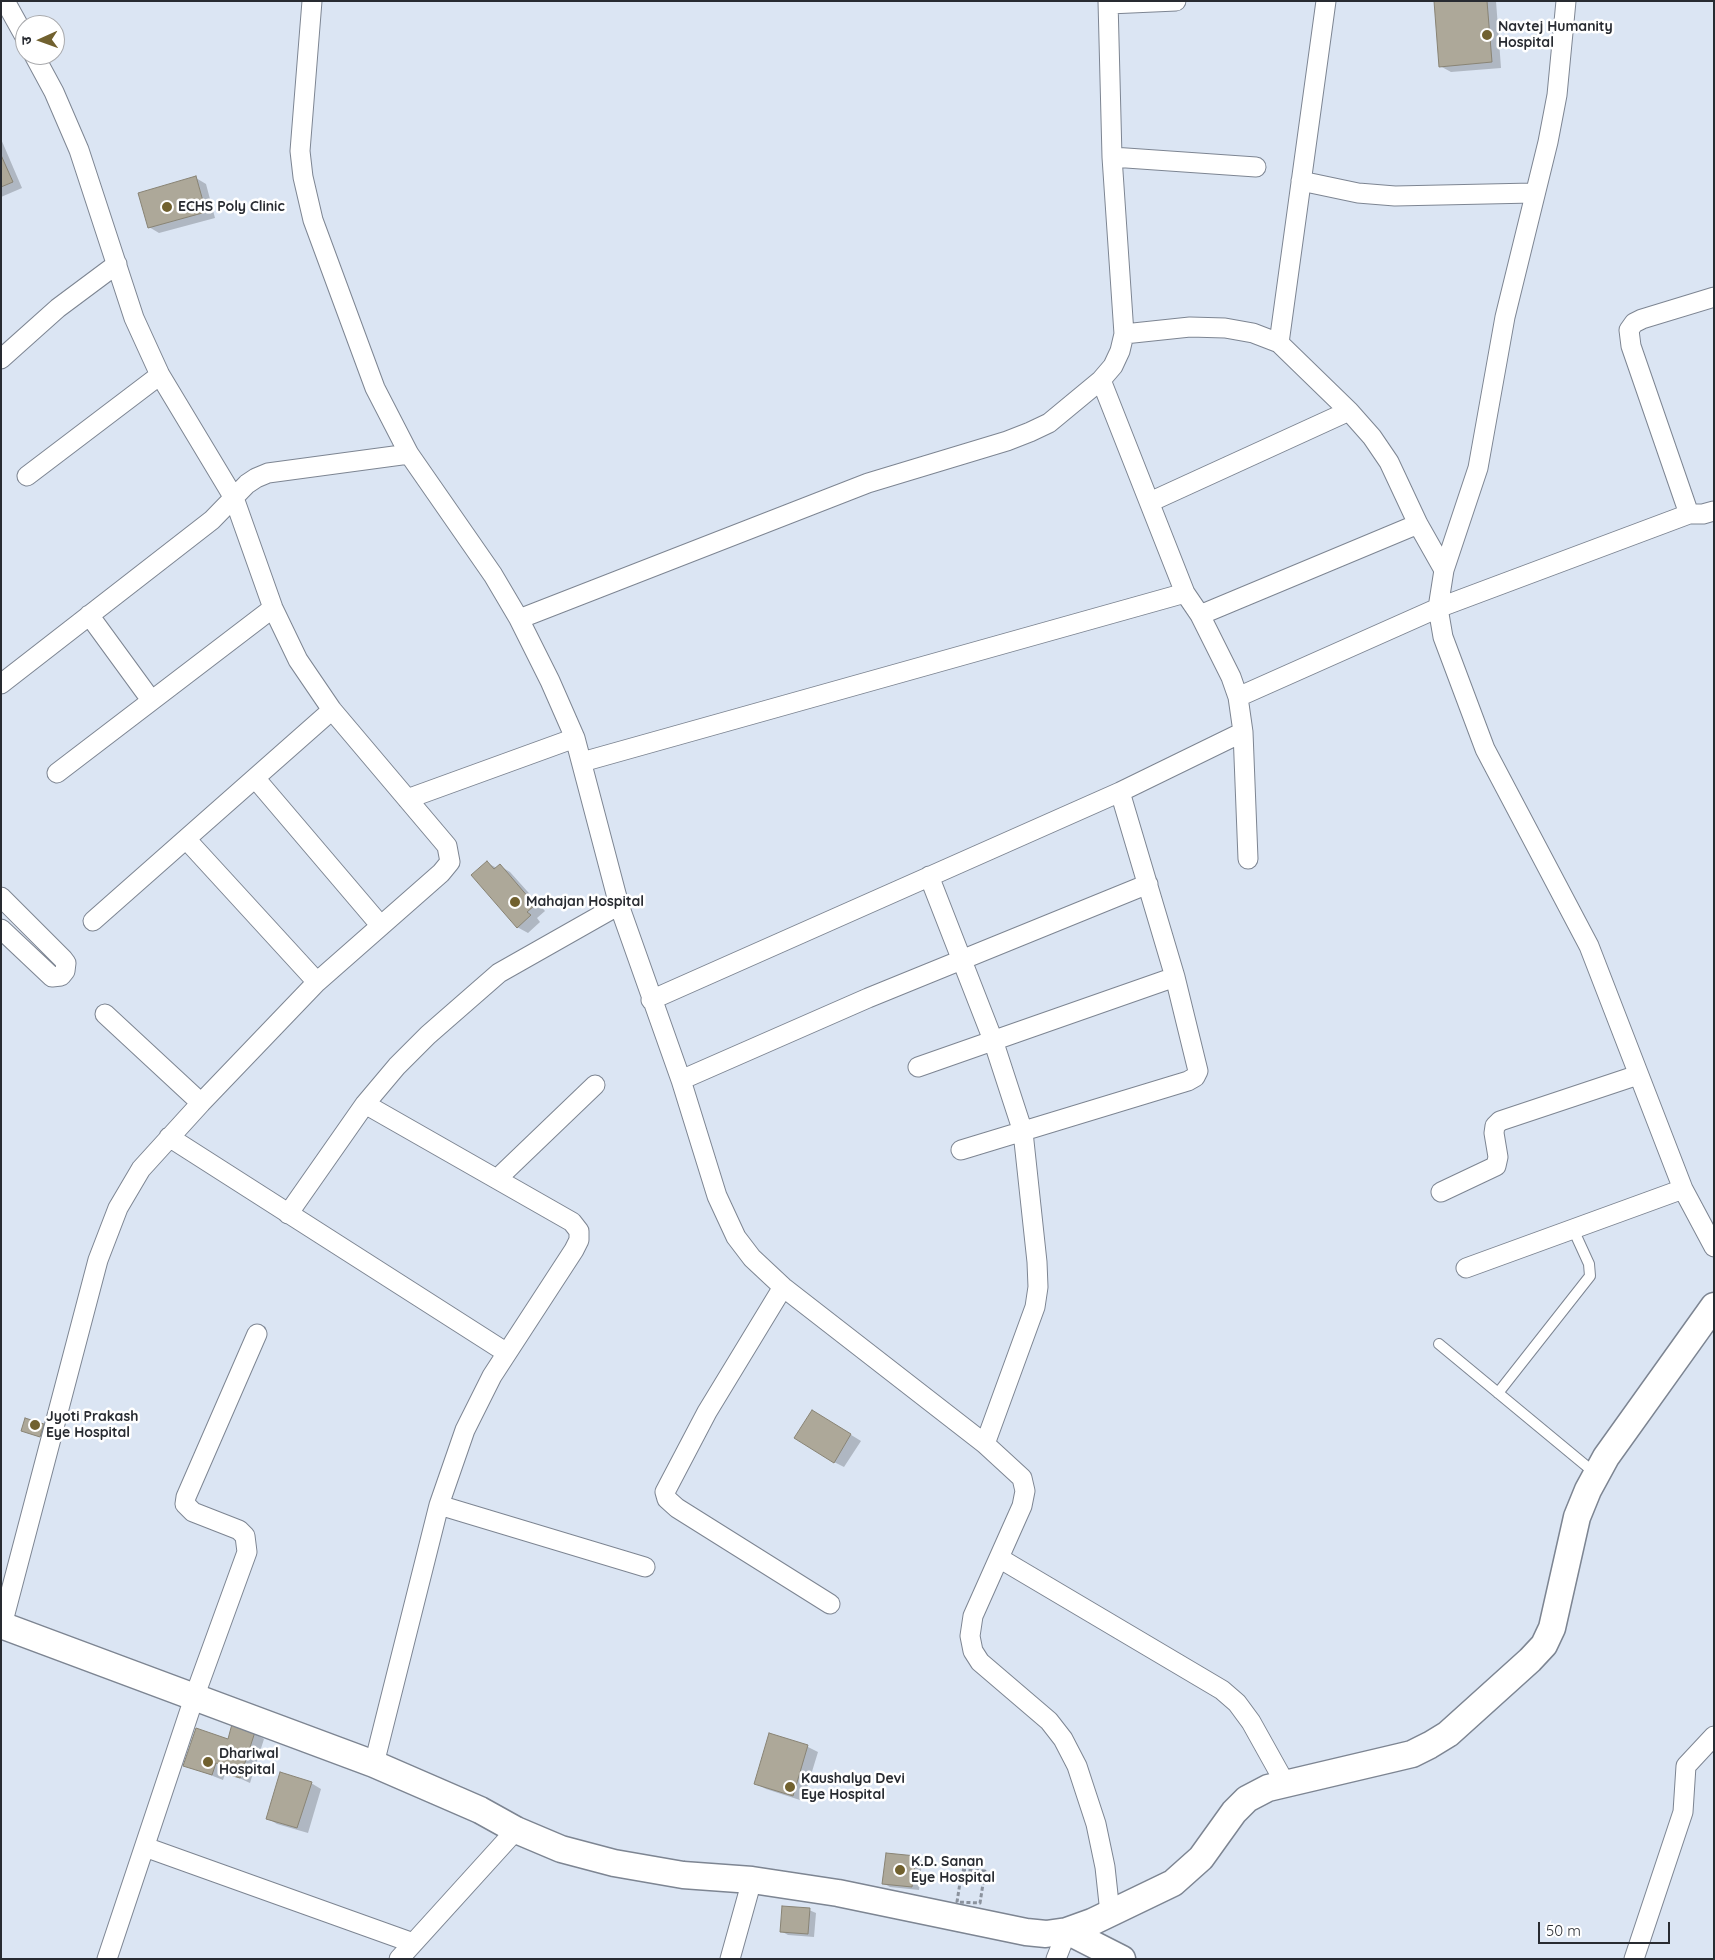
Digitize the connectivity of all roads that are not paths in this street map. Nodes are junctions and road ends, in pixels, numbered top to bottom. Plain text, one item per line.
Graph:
1 (6, 1) edge
2 (312, 1) edge
3 (1176, 1) edge
4 (1326, 1) edge
5 (1566, 1) edge
6 (1108, 3) edge
7 (15, 19) edge
8 (39, 65) edge
9 (1112, 157) junction
10 (1256, 167) dead end
11 (1301, 181) junction
12 (1533, 193) junction
13 (117, 264) junction
14 (1714, 297) edge
15 (1124, 334) junction
16 (1279, 343) junction
17 (1, 359) edge
18 (160, 375) junction
19 (1101, 380) junction
20 (1349, 411) junction
21 (409, 454) junction
22 (27, 476) dead end
23 (234, 498) junction
24 (1150, 502) junction
25 (1714, 511) edge
26 (1689, 514) junction
27 (1418, 524) junction
28 (1444, 570) junction
29 (1185, 593) junction
30 (273, 608) junction
31 (1438, 608) junction
32 (89, 615) junction
33 (1200, 615) junction
34 (519, 619) junction
35 (1, 684) edge
36 (1238, 697) junction
37 (151, 700) junction
38 (332, 710) junction
39 (1244, 732) junction
40 (575, 738) junction
41 (582, 762) junction
42 (57, 773) dead end
43 (255, 778) junction
44 (1120, 792) junction
45 (407, 799) junction
46 (186, 839) junction
47 (1248, 859) dead end
48 (929, 876) junction
49 (1148, 884) junction
50 (1, 897) edge
51 (619, 905) junction
52 (93, 921) dead end
53 (381, 926) junction
54 (1, 929) edge
55 (962, 958) junction
56 (1175, 977) junction
57 (317, 982) junction
58 (651, 1000) junction
59 (105, 1014) dead end
60 (993, 1040) junction
61 (918, 1067) dead end
62 (1638, 1075) junction
63 (680, 1080) junction
64 (595, 1085) dead end
65 (201, 1103) junction
66 (365, 1104) junction
67 (1023, 1132) junction
68 (169, 1137) junction
69 (961, 1150) dead end
70 (497, 1179) junction
71 (1683, 1189) junction
72 (1441, 1192) dead end
73 (288, 1214) junction
74 (1573, 1229) junction
75 (1714, 1247) edge
76 (1466, 1268) dead end
77 (783, 1287) junction
78 (1714, 1306) edge
79 (257, 1334) dead end
80 (1439, 1344) dead end
81 (507, 1353) junction
82 (1498, 1393) junction
83 (985, 1444) junction
84 (1597, 1475) junction
85 (440, 1505) junction
86 (999, 1558) junction
87 (645, 1567) dead end
88 (830, 1604) dead end
89 (2, 1625) edge
90 (195, 1695) junction
91 (1714, 1736) edge
92 (374, 1764) junction
93 (1285, 1783) junction
94 (516, 1830) junction
95 (145, 1847) junction
96 (752, 1880) junction
97 (1110, 1913) junction
98 (1066, 1931) junction
99 (413, 1943) junction
100 (107, 1959) edge
101 (399, 1959) edge
102 (730, 1959) edge
103 (1056, 1959) edge
104 (1122, 1959) edge
105 (1634, 1959) edge

1 - 7 street
2 - 21 street
3 - 6 street
4 - 11 street
5 - 12 street
6 - 9 street
8 - 13 street
9 - 10 street
9 - 15 street
11 - 12 street
11 - 16 street
12 - 28 street
13 - 17 street
13 - 18 street
14 - 26 street
15 - 16 street
15 - 19 street
16 - 20 street
18 - 22 street
18 - 23 street
19 - 24 street
19 - 34 street
20 - 24 street
20 - 27 street
21 - 23 street
21 - 34 street
23 - 30 street
23 - 32 street
24 - 29 street
25 - 26 street
26 - 31 street
27 - 28 street
27 - 33 street
28 - 31 street
29 - 33 street
29 - 41 street
30 - 37 street
30 - 38 street
31 - 36 street
31 - 62 street
32 - 35 street
32 - 37 street
33 - 36 street
34 - 40 street
36 - 39 street
37 - 42 street
38 - 43 street
38 - 45 street
39 - 44 street
39 - 47 street
40 - 41 street
40 - 45 street
41 - 51 street
43 - 46 street
43 - 53 street
44 - 48 street
44 - 49 street
45 - 53 street
46 - 52 street
46 - 57 street
48 - 55 street
48 - 58 street
49 - 55 street
49 - 56 street
50 - 54 street
51 - 58 street
51 - 66 street
53 - 57 street
55 - 60 street
55 - 63 street
56 - 60 street
56 - 67 street
57 - 65 street
58 - 63 street
59 - 65 street
60 - 61 street
60 - 67 street
62 - 71 street
62 - 72 street
63 - 77 street
64 - 70 street
65 - 68 street
66 - 70 street
66 - 73 street
67 - 69 street
67 - 83 street
68 - 73 street
68 - 89 street
70 - 81 street
71 - 74 street
71 - 75 street
73 - 81 street
74 - 76 street
74 - 82 lane
77 - 83 street
77 - 88 street
78 - 84 street
79 - 90 street
80 - 82 lane
81 - 85 street
82 - 84 lane
83 - 86 street
84 - 93 street
85 - 87 street
85 - 92 street
86 - 93 street
86 - 97 street
89 - 90 street
90 - 92 street
90 - 95 street
91 - 105 street
92 - 94 street
93 - 97 street
94 - 96 street
94 - 99 street
95 - 99 street
95 - 100 street
96 - 98 street
96 - 102 street
97 - 98 street
98 - 103 street
98 - 104 street
99 - 101 street

